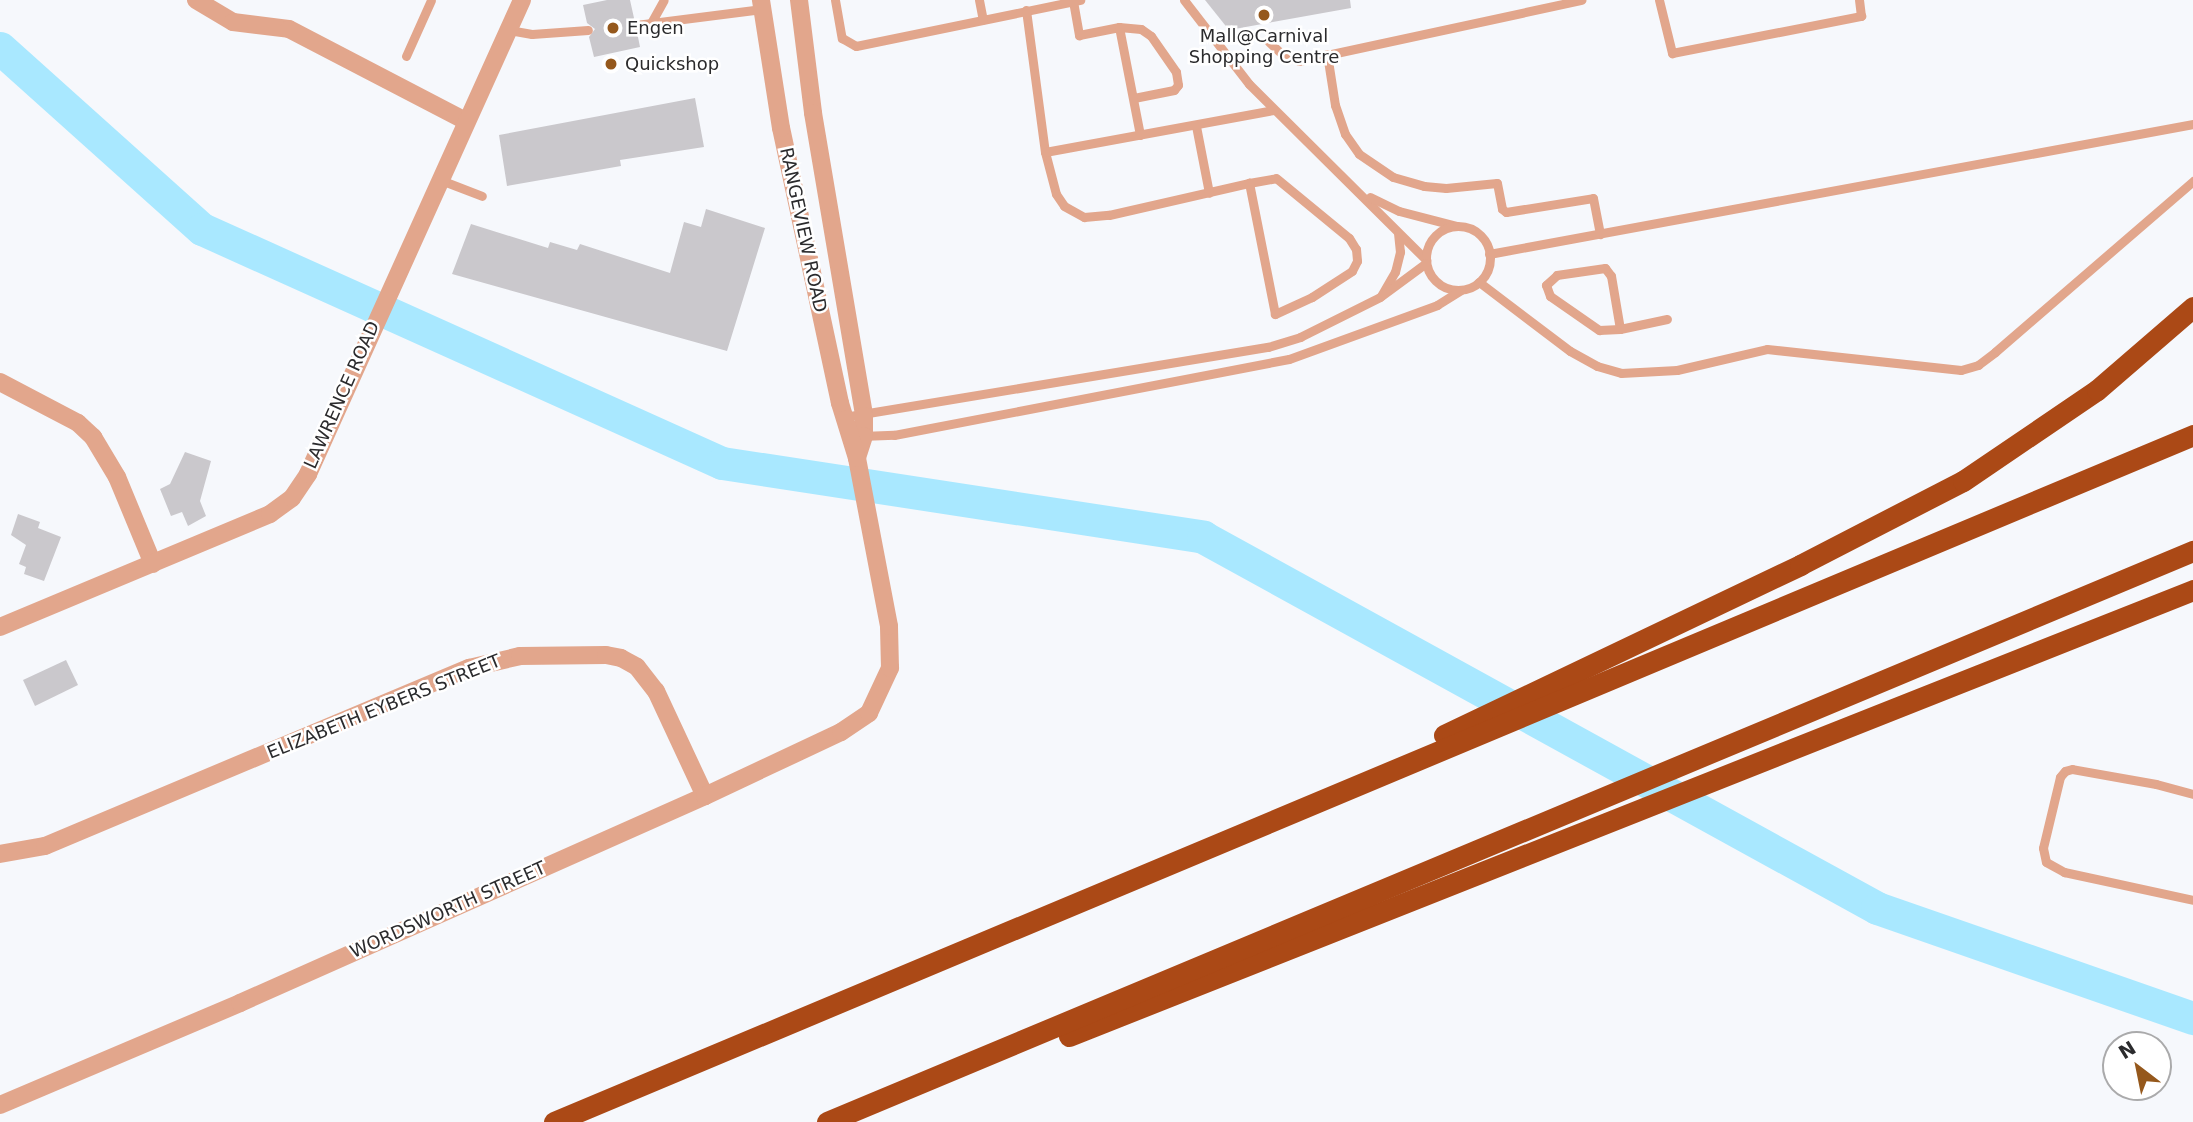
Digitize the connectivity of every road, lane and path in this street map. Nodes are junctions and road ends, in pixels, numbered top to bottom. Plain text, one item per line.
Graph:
1 (196, 0) edge
2 (431, 0) edge
3 (522, 0) edge
4 (664, 0) edge
5 (799, 0) edge
6 (835, 0) edge
7 (979, 0) edge
8 (1184, 0) edge
9 (1581, 0) edge
10 (1659, 0) edge
11 (1859, 0) edge
12 (1077, 1) edge
13 (762, 5) edge
14 (1026, 10) junction
15 (983, 20) junction
16 (650, 23) junction
17 (636, 25) dead end
18 (1119, 27) junction
19 (509, 30) junction
20 (588, 30) dead end
21 (1269, 43) dead end
22 (1327, 54) junction
23 (406, 56) dead end
24 (1134, 98) junction
25 (1273, 110) junction
26 (466, 121) junction
27 (2193, 124) edge
28 (1196, 126) junction
29 (1140, 135) junction
30 (1045, 152) junction
31 (439, 179) junction
32 (2193, 181) edge
33 (1249, 183) junction
34 (1209, 193) junction
35 (1362, 193) junction
36 (482, 196) dead end
37 (1461, 227) junction
38 (1398, 233) junction
39 (1600, 234) junction
40 (1489, 254) junction
41 (1426, 262) junction
42 (1479, 282) junction
43 (1461, 290) junction
44 (1380, 298) junction
45 (2193, 307) edge
46 (1667, 320) dead end
47 (1620, 329) junction
48 (0, 382) edge
49 (864, 416) junction
50 (844, 417) junction
51 (2193, 435) edge
52 (857, 436) junction
53 (2193, 551) edge
54 (153, 564) junction
55 (2193, 590) edge
56 (2193, 600) edge
57 (0, 627) edge
58 (2013, 662) junction
59 (881, 693) joint
60 (1498, 718) junction
61 (2193, 794) edge
62 (705, 796) junction
63 (0, 854) edge
64 (2193, 900) edge
65 (0, 1105) edge
66 (554, 1122) edge
67 (827, 1122) edge
68 (853, 1122) edge

1 - 26 street
2 - 23 lane
3 - 19 street, LAWRENCE ROAD
4 - 16 lane
5 - 49 street, RANGEVIEW ROAD
6 - 15 lane
7 - 15 lane
8 - 25 lane
9 - 22 lane
10 - 11 lane
12 - 14 lane
12 - 18 lane
13 - 16 lane
13 - 50 street, RANGEVIEW ROAD
14 - 15 lane
14 - 30 lane
16 - 17 lane
18 - 24 lane
18 - 24 lane
19 - 20 lane
19 - 26 street, LAWRENCE ROAD
21 - 22 lane
22 - 39 lane
24 - 29 lane
25 - 28 lane
25 - 35 lane
26 - 31 street, LAWRENCE ROAD
27 - 39 lane
28 - 29 lane
28 - 34 lane
29 - 30 lane
30 - 34 lane
31 - 36 lane
31 - 54 street, LAWRENCE ROAD
32 - 42 lane
33 - 33 lane
33 - 34 lane
35 - 37 lane
35 - 38 lane
37 - 40 lane
37 - 41 lane
38 - 41 lane
38 - 44 lane
39 - 40 lane
40 - 42 lane
41 - 43 lane
41 - 44 lane
42 - 43 lane
43 - 52 lane
44 - 49 lane
45 - 60 highway
46 - 47 lane
47 - 47 lane
48 - 54 street
49 - 50 lane
49 - 52 street, RANGEVIEW ROAD
50 - 52 street, RANGEVIEW ROAD
51 - 60 highway
52 - 59 street, RANGEVIEW ROAD
53 - 67 highway
54 - 57 street, LAWRENCE ROAD
55 - 58 highway
56 - 58 highway
58 - 68 highway
59 - 62 street, WORDSWORTH STREET
60 - 66 highway
61 - 64 lane
62 - 63 street, ELIZABETH EYBERS STREET
62 - 65 street, WORDSWORTH STREET

